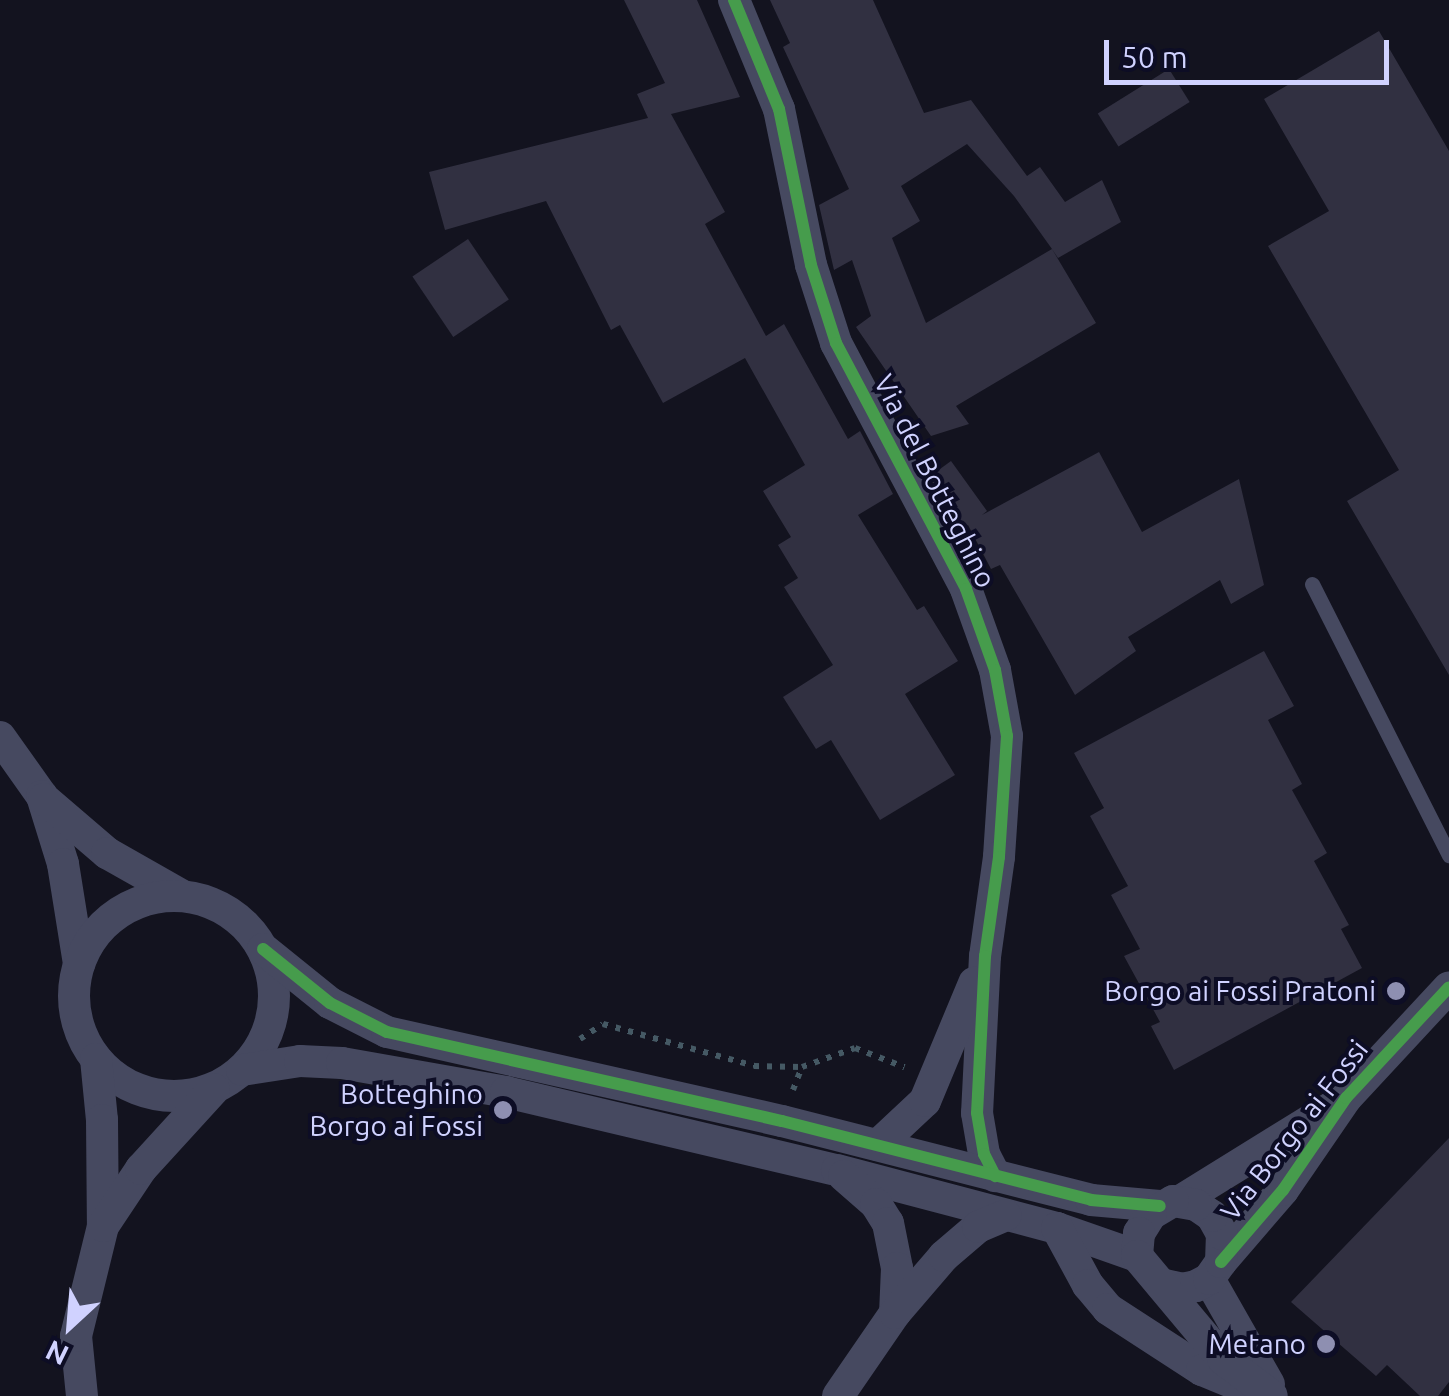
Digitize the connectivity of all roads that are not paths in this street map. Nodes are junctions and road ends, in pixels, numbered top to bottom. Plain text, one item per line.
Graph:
1 (734, 0) edge
2 (1312, 584) dead end
3 (0, 738) edge
4 (42, 796) junction
5 (1449, 855) edge
6 (183, 896) junction
7 (263, 950) junction
8 (985, 956) junction
9 (79, 964) junction
10 (1449, 987) edge
11 (96, 1059) junction
12 (242, 1070) junction
13 (215, 1088) junction
14 (1346, 1098) junction
15 (878, 1145) junction
16 (836, 1170) junction
17 (995, 1176) junction
18 (1170, 1203) junction
19 (1006, 1215) junction
20 (103, 1226) junction
21 (1057, 1228) junction
22 (1137, 1256) junction
23 (1215, 1270) junction
24 (1161, 1284) junction
25 (895, 1313) junction
26 (82, 1396) edge
27 (838, 1396) edge
28 (1272, 1396) edge

1 - 8 street, Via del Botteghino
2 - 5 lane
3 - 4 street
4 - 6 street
4 - 9 street
6 - 7 street
6 - 9 street
7 - 12 street
7 - 15 street
8 - 15 street, Via del Botteghino
8 - 17 street, Via del Botteghino
9 - 11 street
10 - 14 street, Via Borgo ai Fossi
11 - 13 street
11 - 20 street
12 - 13 street
12 - 16 street
13 - 20 street
14 - 18 street, Via Borgo ai Fossi
14 - 23 street, Via Borgo ai Fossi
15 - 17 street
16 - 19 street
16 - 25 street
17 - 18 street
18 - 22 street
18 - 23 street
19 - 21 street
19 - 25 street
20 - 26 street
21 - 22 street
21 - 28 street
22 - 24 street
23 - 24 street
23 - 28 street
24 - 28 street
25 - 27 street

